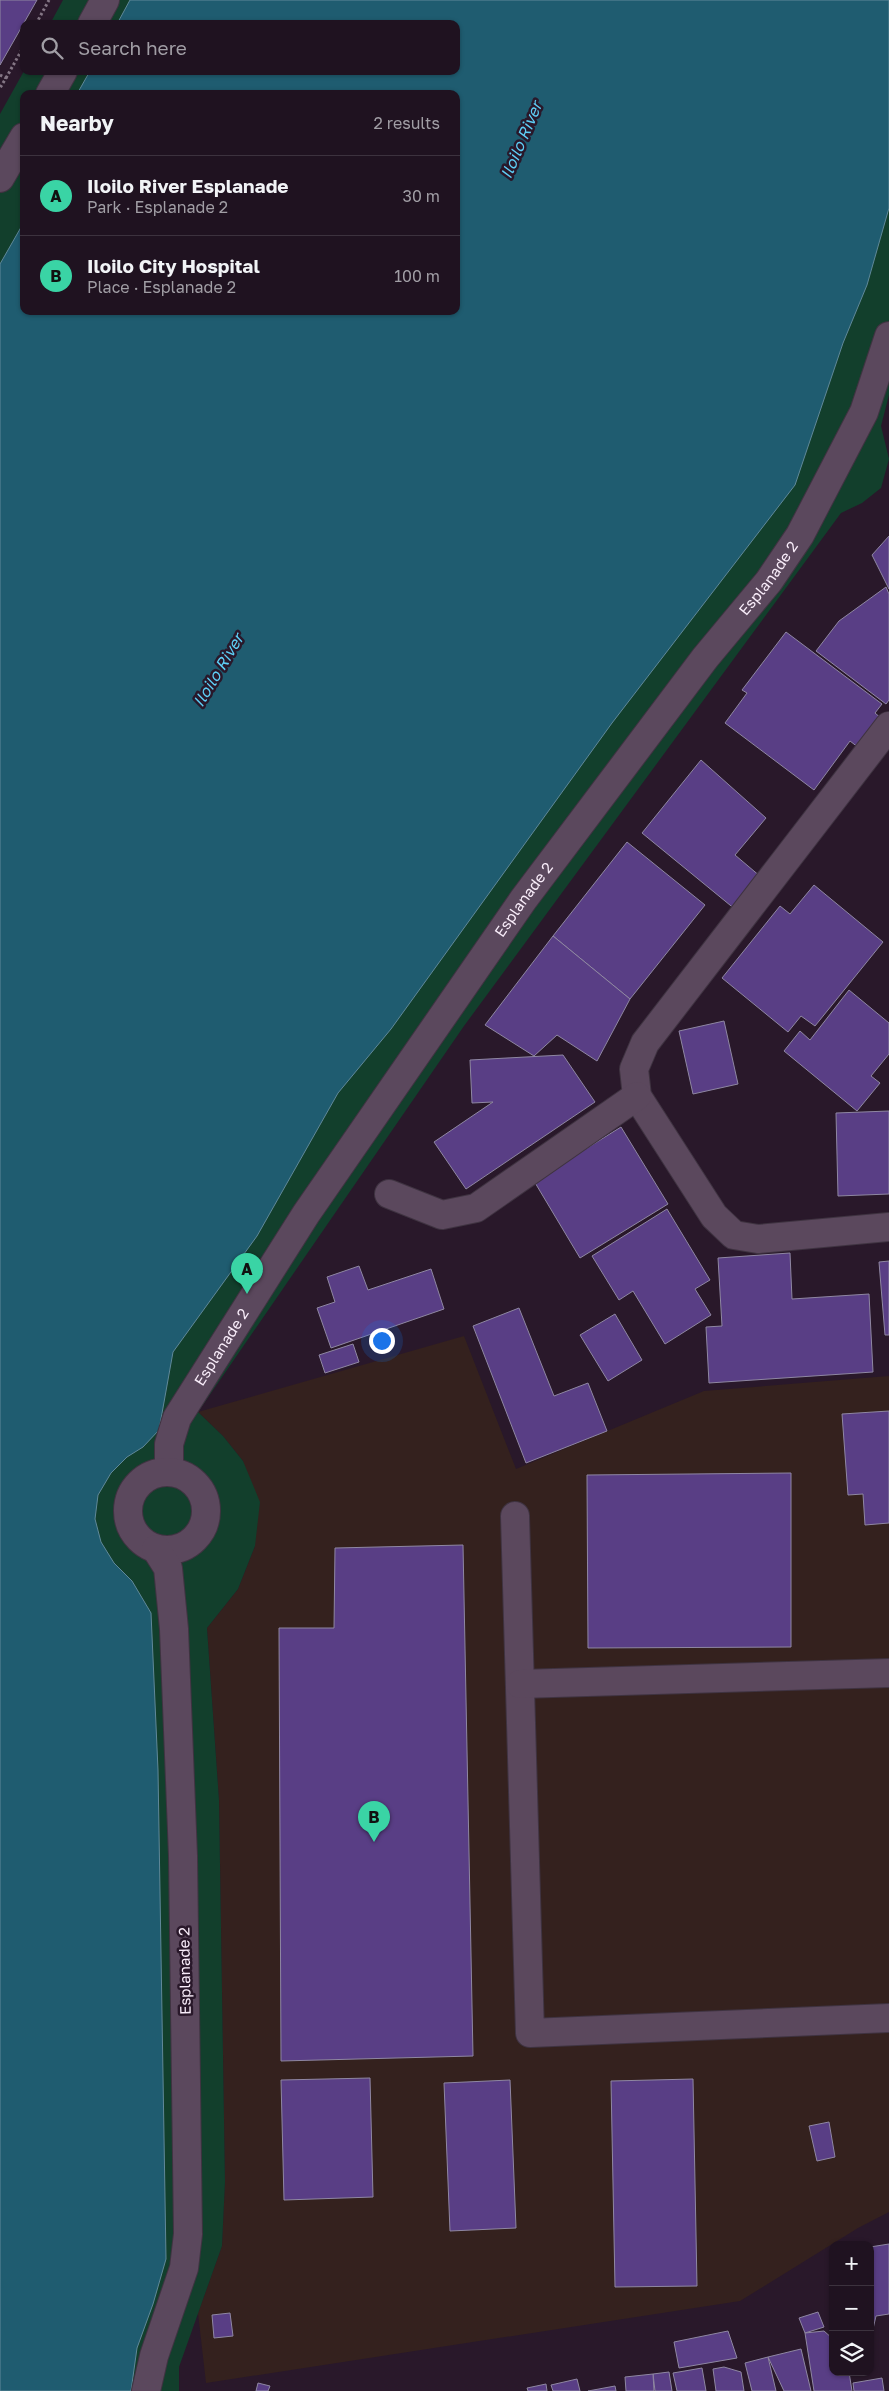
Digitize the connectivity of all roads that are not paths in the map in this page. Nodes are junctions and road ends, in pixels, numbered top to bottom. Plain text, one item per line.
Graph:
1 (105, 0) edge
2 (94, 20) edge
3 (61, 75) edge
4 (52, 90) edge
5 (20, 144) edge
6 (0, 178) edge
7 (889, 336) edge
8 (889, 726) edge
9 (638, 1096) junction
10 (389, 1194) dead end
11 (889, 1227) edge
12 (169, 1471) junction
13 (515, 1516) dead end
14 (156, 1549) junction
15 (889, 1673) edge
16 (520, 1684) junction
17 (889, 2018) edge
18 (146, 2391) edge

1 - 2 street
3 - 4 street
5 - 6 street
7 - 12 street, Esplanade 2
8 - 9 street
9 - 10 street
9 - 11 street
12 - 14 street, Esplanade 2
12 - 14 street
13 - 16 street
14 - 18 street, Esplanade 2
15 - 16 street
16 - 17 street

